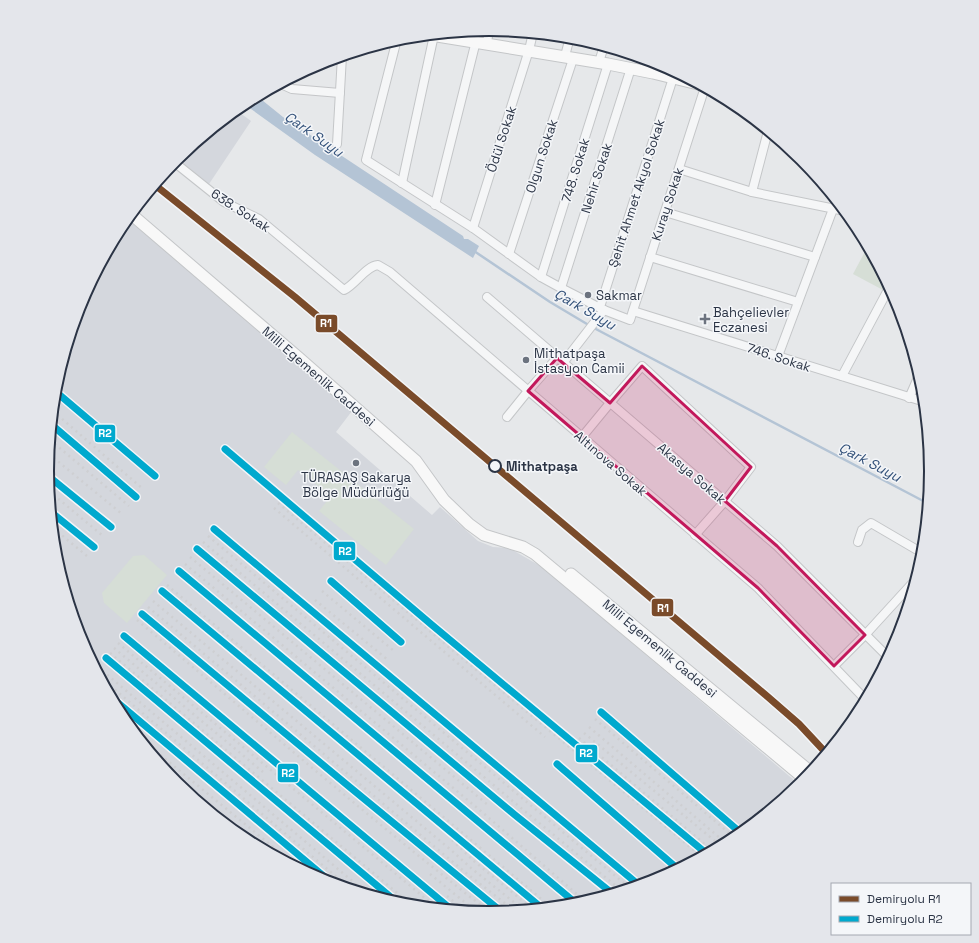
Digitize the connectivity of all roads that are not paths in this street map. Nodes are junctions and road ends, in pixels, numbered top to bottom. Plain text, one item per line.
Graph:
1 (485, 36) edge
2 (455, 38) edge
3 (532, 38) edge
4 (437, 40) edge
5 (481, 42) junction
6 (570, 43) edge
7 (395, 46) edge
8 (529, 50) junction
9 (604, 52) edge
10 (569, 58) junction
11 (342, 62) edge
12 (604, 63) junction
13 (651, 67) edge
14 (631, 68) junction
15 (665, 73) edge
16 (673, 78) junction
17 (678, 79) edge
18 (286, 86) edge
19 (703, 92) edge
20 (340, 93) junction
21 (767, 136) edge
22 (337, 144) dead end
23 (180, 166) edge
24 (679, 169) junction
25 (402, 183) junction
26 (752, 192) junction
27 (435, 205) junction
28 (833, 208) junction
29 (837, 209) edge
30 (665, 212) junction
31 (136, 218) edge
32 (473, 228) junction
33 (509, 254) junction
34 (650, 257) junction
35 (815, 257) junction
36 (542, 276) junction
37 (561, 288) junction
38 (344, 290) joint
39 (886, 293) edge
40 (487, 297) dead end
41 (798, 302) junction
42 (601, 311) junction
43 (633, 311) junction
44 (778, 356) junction
45 (560, 360) junction
46 (842, 376) junction
47 (916, 382) edge
48 (528, 391) junction
49 (909, 398) junction
50 (919, 400) edge
51 (610, 403) junction
52 (507, 417) dead end
53 (582, 437) junction
54 (725, 501) junction
55 (695, 535) junction
56 (501, 540) junction
57 (858, 542) dead end
58 (918, 550) edge
59 (909, 587) edge
60 (865, 635) junction
61 (885, 654) edge
62 (834, 666) junction
63 (862, 696) edge
64 (807, 769) edge
65 (801, 775) edge

1 - 5 street
2 - 5 main road
3 - 8 street, Ödül Sokak
4 - 25 street
5 - 8 main road
5 - 27 street
6 - 10 street, Olgun Sokak
7 - 25 street
8 - 10 main road
8 - 32 street, Ödül Sokak
9 - 12 street, 748. Sokak
10 - 12 main road
10 - 33 street, Olgun Sokak
11 - 20 street
12 - 14 main road
12 - 36 street, 748. Sokak
13 - 14 main road
14 - 37 street, Nehir Sokak
15 - 16 main road
16 - 17 main road
16 - 42 street, Şehit Ahmet Akyol Sokak
18 - 20 street
19 - 24 street, Kuray Sokak
20 - 22 street
21 - 26 street
23 - 38 street, 638. Sokak
24 - 26 street
24 - 30 street, Kuray Sokak
25 - 27 street
26 - 28 street
27 - 32 street
28 - 29 street
28 - 35 street
30 - 34 street, Kuray Sokak
30 - 35 street
31 - 56 main road, Milli Egemenlik Caddesi
32 - 33 street
33 - 36 street
34 - 41 street
34 - 43 street, Kuray Sokak
35 - 41 street
36 - 37 street
37 - 42 street
38 - 48 street, Altınova Sokak
39 - 46 street
40 - 45 street, Akasya Sokak
41 - 44 street
42 - 43 street, Kuray Sokak
42 - 45 street, Şehit Ahmet Akyol Sokak
43 - 44 street, 746. Sokak
44 - 46 street, 746. Sokak
45 - 48 street, Şehit Ahmet Akyol Sokak
45 - 51 street, Akasya Sokak
46 - 49 street, 746. Sokak
47 - 49 street
48 - 52 street, Şehit Ahmet Akyol Sokak
48 - 53 street, Altınova Sokak
49 - 50 street, 746. Sokak
51 - 53 street
51 - 54 street, Akasya Sokak
51 - 54 street
53 - 55 street, Altınova Sokak
54 - 55 street
54 - 60 street, Akasya Sokak
55 - 62 street, Altınova Sokak
56 - 64 main road, Milli Egemenlik Caddesi
56 - 65 main road, Milli Egemenlik Caddesi
57 - 58 street
59 - 60 street
60 - 61 street, Akasya Sokak
60 - 62 street
62 - 63 street, Altınova Sokak

